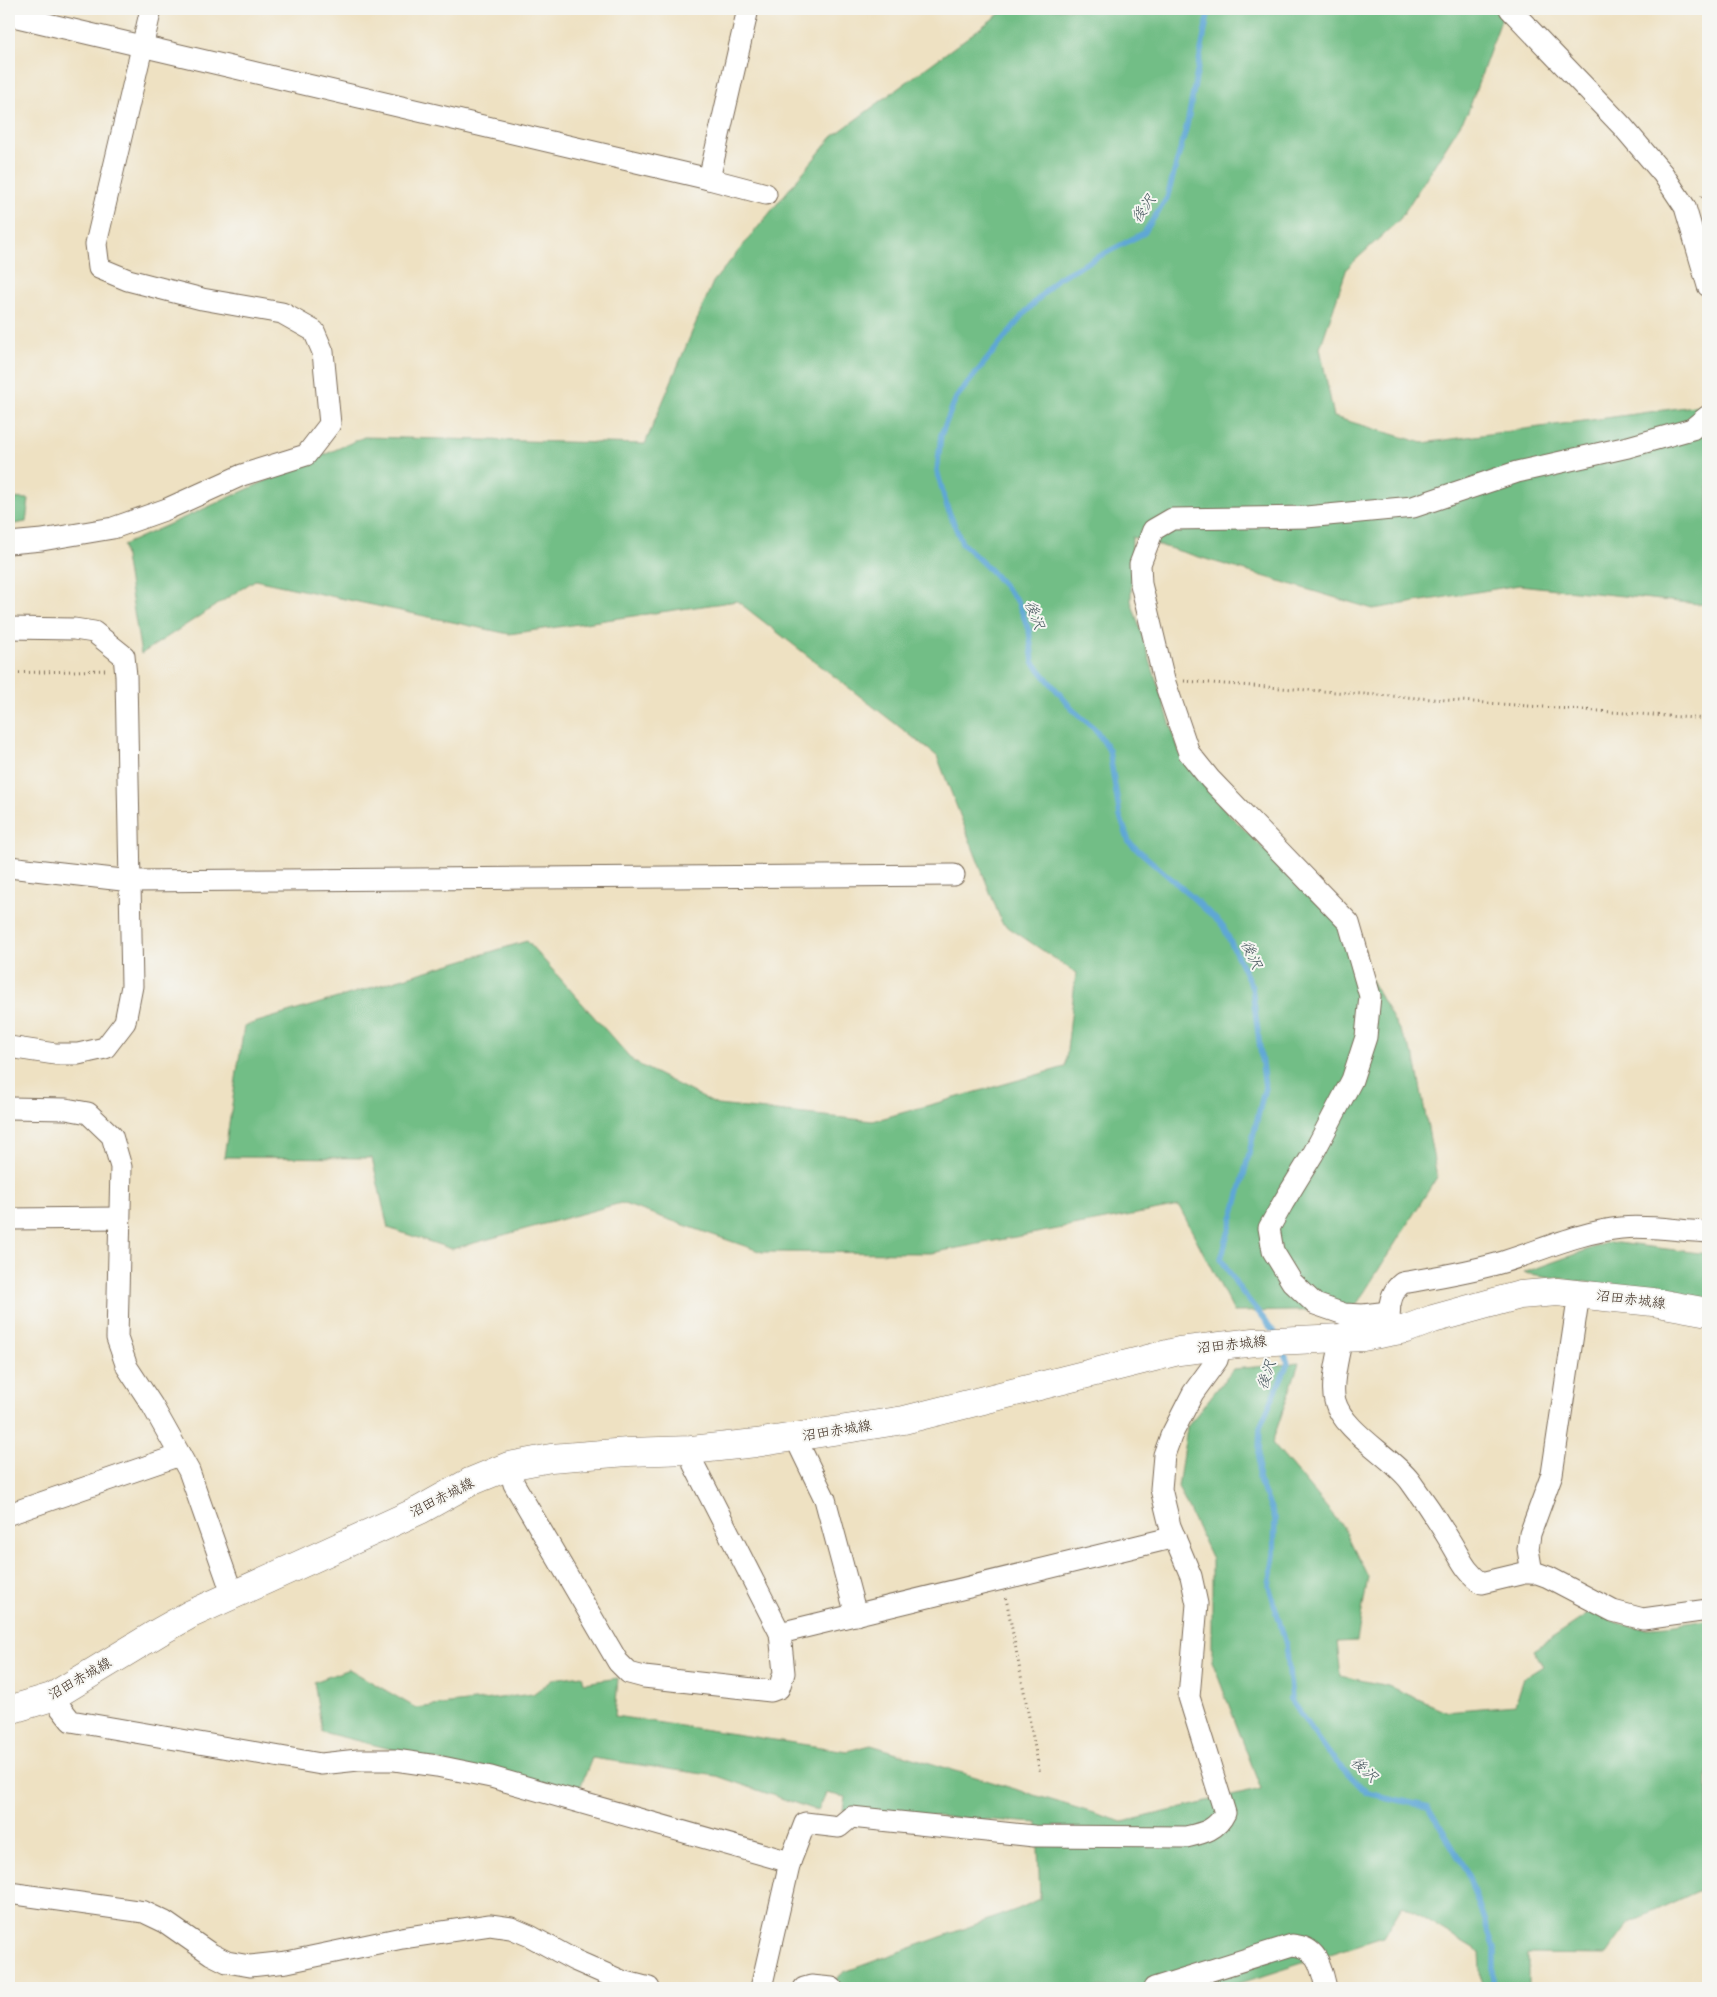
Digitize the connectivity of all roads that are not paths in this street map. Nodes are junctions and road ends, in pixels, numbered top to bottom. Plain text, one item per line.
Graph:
1 (152, 9) edge
2 (748, 9) edge
3 (1510, 9) edge
4 (9, 15) edge
5 (144, 46) junction
6 (709, 179) junction
7 (766, 194) dead end
8 (1708, 286) edge
9 (1708, 416) edge
10 (9, 543) edge
11 (9, 628) edge
12 (9, 867) edge
13 (954, 875) dead end
14 (131, 881) junction
15 (9, 1047) edge
16 (9, 1108) edge
17 (118, 1218) junction
18 (9, 1219) edge
19 (1708, 1232) edge
20 (1579, 1294) junction
21 (1708, 1312) edge
22 (1390, 1322) junction
23 (1329, 1337) junction
24 (1221, 1346) junction
25 (795, 1437) junction
26 (691, 1450) junction
27 (180, 1456) junction
28 (510, 1466) junction
29 (9, 1514) edge
30 (1174, 1537) junction
31 (1532, 1573) junction
32 (233, 1596) junction
33 (1708, 1610) edge
34 (856, 1614) junction
35 (780, 1633) junction
36 (52, 1697) junction
37 (9, 1710) edge
38 (790, 1862) junction
39 (9, 1894) edge
40 (649, 1988) edge
41 (761, 1988) edge
42 (804, 1988) edge
43 (832, 1988) edge
44 (1154, 1988) edge
45 (1326, 1988) edge

1 - 5 street
2 - 6 street
3 - 8 street
4 - 5 street
5 - 6 street
5 - 10 street
6 - 7 street
9 - 22 street
11 - 14 street
12 - 14 street
13 - 14 street
14 - 15 street
16 - 17 street
17 - 18 street
17 - 27 street
19 - 22 street
20 - 21 main road, 沼田赤城線
20 - 22 main road, 沼田赤城線
20 - 31 street
22 - 23 main road, 沼田赤城線
23 - 24 main road, 沼田赤城線
23 - 31 street
24 - 25 main road, 沼田赤城線
24 - 30 street
25 - 26 main road, 沼田赤城線
25 - 34 street
26 - 28 main road, 沼田赤城線
26 - 35 street
27 - 29 street
27 - 32 street
28 - 32 main road, 沼田赤城線
28 - 35 street
30 - 34 street
30 - 38 street
31 - 33 street
32 - 36 main road, 沼田赤城線
34 - 35 street
36 - 37 main road, 沼田赤城線
36 - 38 street
38 - 41 street
39 - 40 street
42 - 43 street
44 - 45 street

